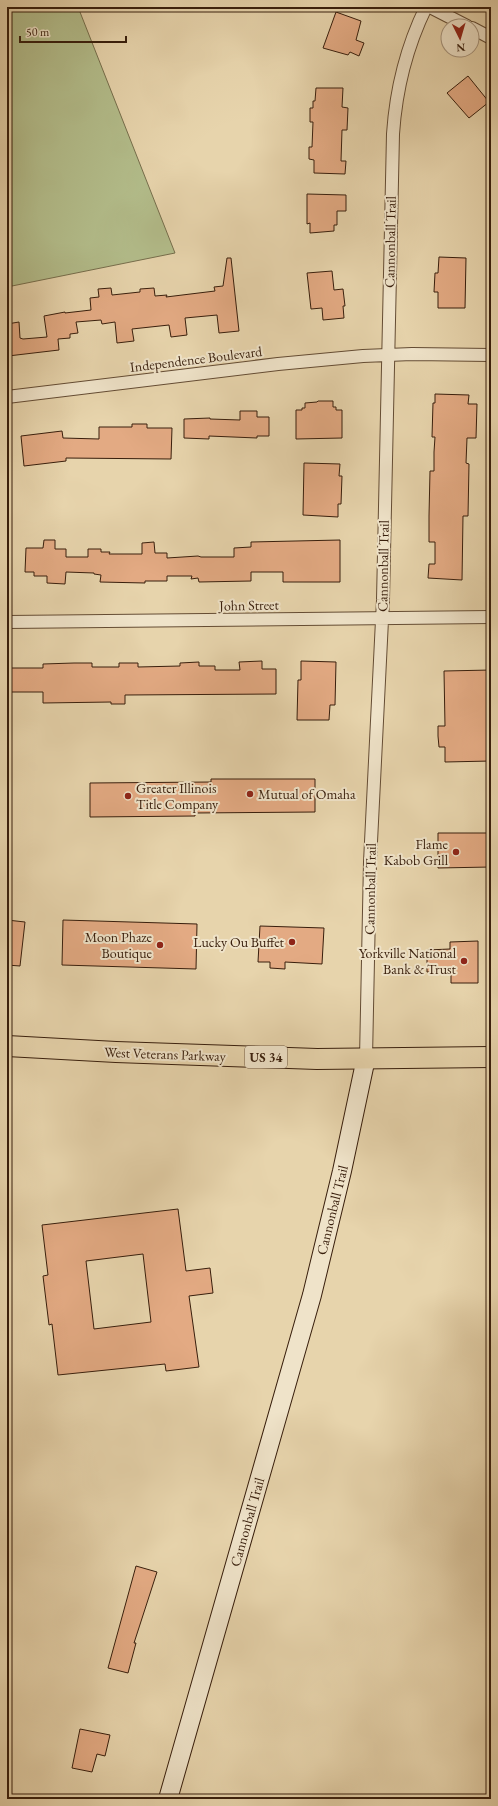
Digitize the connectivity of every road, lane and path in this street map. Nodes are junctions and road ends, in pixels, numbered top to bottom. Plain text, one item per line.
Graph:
1 (426, 7) edge
2 (430, 7) edge
3 (451, 18) edge
4 (480, 32) edge
5 (491, 38) edge
6 (388, 354) junction
7 (491, 355) edge
8 (7, 397) edge
9 (491, 617) edge
10 (382, 619) junction
11 (7, 622) edge
12 (7, 1046) edge
13 (491, 1057) edge
14 (366, 1058) junction
15 (168, 1799) edge

1 - 6 street, Cannonball Trail
2 - 3 street
4 - 5 street
6 - 7 street, Independence Boulevard
6 - 8 street, Independence Boulevard
6 - 10 street, Cannonball Trail
9 - 10 street, John Street
10 - 11 street, John Street
10 - 14 street, Cannonball Trail
12 - 14 main road, West Veterans Parkway / US 34
13 - 14 main road, West Veterans Parkway / US 34
14 - 15 main road, Cannonball Trail

